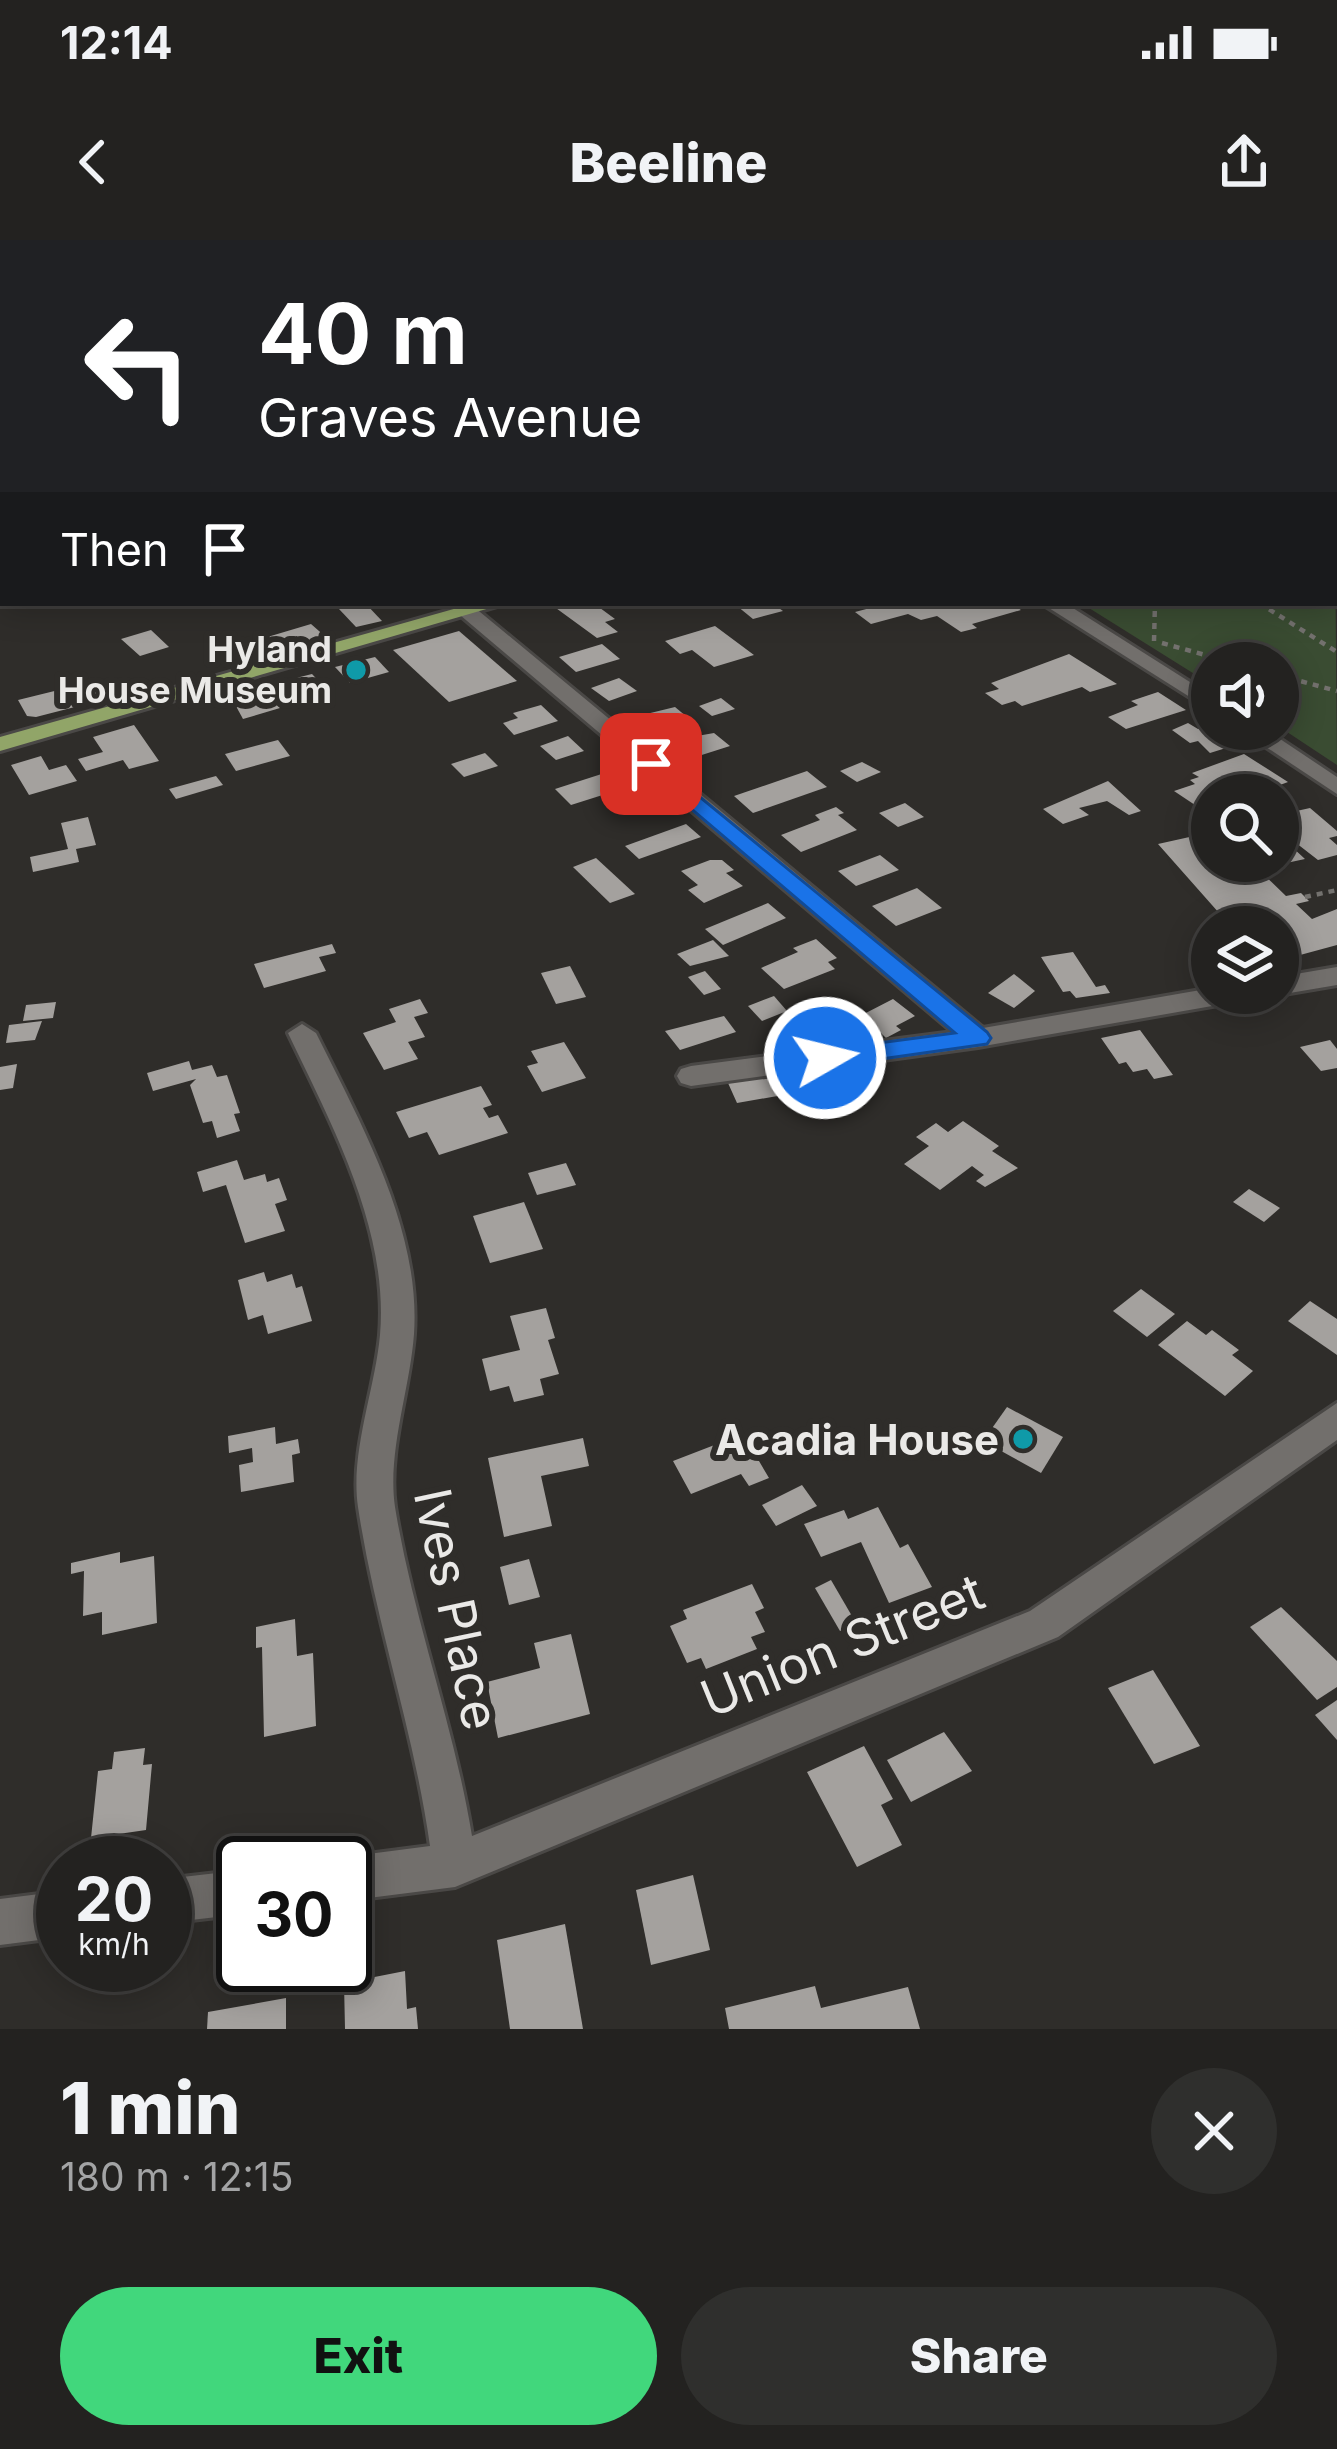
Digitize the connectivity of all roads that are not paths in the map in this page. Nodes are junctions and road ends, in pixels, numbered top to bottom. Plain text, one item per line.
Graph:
1 (486, 606) edge
2 (1056, 606) edge
3 (467, 611) junction
4 (1191, 692) edge
5 (0, 744) edge
6 (1282, 750) edge
7 (1337, 787) edge
8 (1337, 976) edge
9 (1299, 982) edge
10 (1191, 1001) edge
11 (302, 1033) dead end
12 (978, 1038) junction
13 (691, 1076) dead end
14 (1327, 1441) edge
15 (455, 1865) junction
16 (372, 1876) edge
17 (36, 1917) edge
18 (0, 1922) edge

1 - 3 main road
2 - 4 street
3 - 5 main road
3 - 12 street
6 - 7 street
8 - 9 street
10 - 12 street
11 - 15 street, Ives Place
12 - 13 street
14 - 15 street, Union Street
15 - 16 street, Union Street
17 - 18 street

